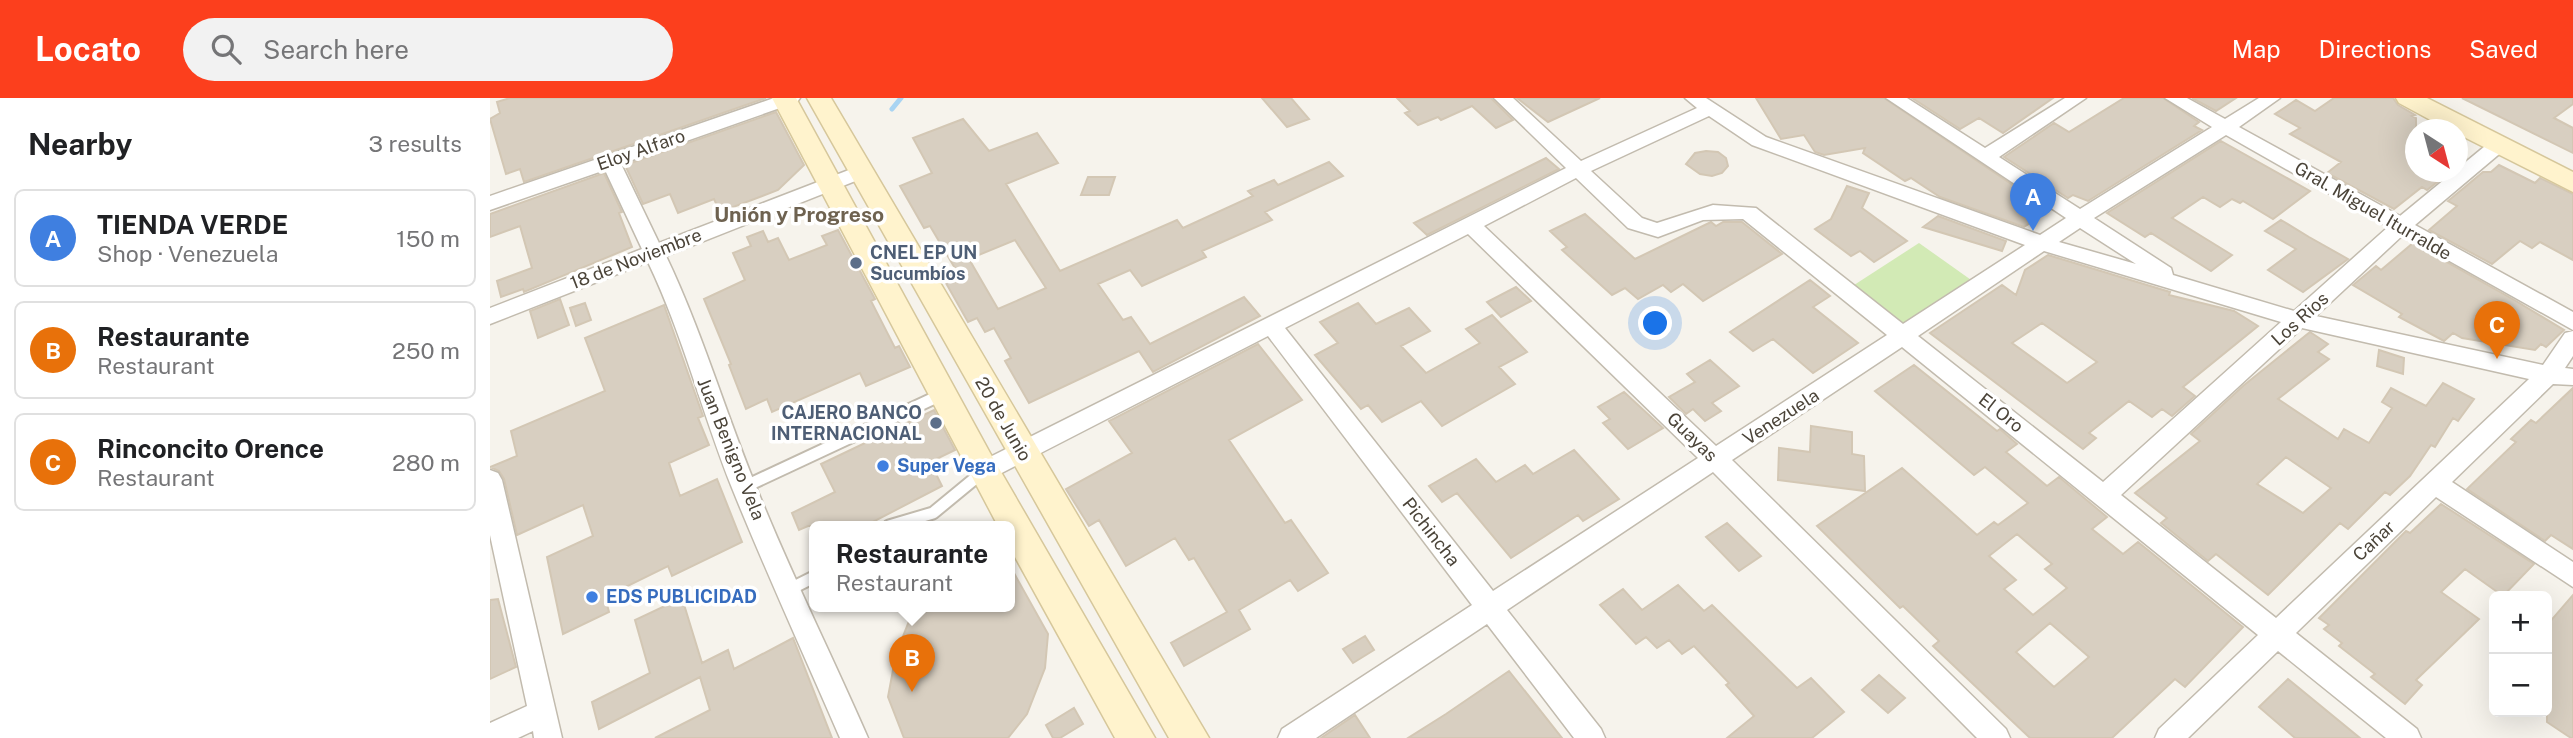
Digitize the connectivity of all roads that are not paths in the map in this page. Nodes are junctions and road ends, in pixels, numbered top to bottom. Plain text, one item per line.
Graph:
1 (818, 98) edge
2 (1503, 98) edge
3 (1895, 98) edge
4 (2077, 98) edge
5 (2174, 98) edge
6 (2271, 98) edge
7 (2408, 98) edge
8 (2444, 98) edge
9 (787, 99) edge
10 (1701, 104) edge
11 (2226, 127) junction
12 (2497, 146) junction
13 (1985, 156) junction
14 (610, 161) junction
15 (2573, 163) edge
16 (1577, 170) junction
17 (861, 172) junction
18 (828, 183) junction
19 (2573, 183) edge
20 (490, 203) edge
21 (2082, 217) junction
22 (1470, 224) junction
23 (2400, 227) junction
24 (2043, 244) junction
25 (653, 252) junction
26 (2181, 285) junction
27 (490, 316) edge
28 (2299, 320) junction
29 (2573, 322) edge
30 (1272, 326) junction
31 (1903, 336) junction
32 (2573, 339) edge
33 (2548, 375) junction
34 (2573, 377) edge
35 (943, 394) junction
36 (1023, 454) junction
37 (1716, 460) junction
38 (984, 471) junction
39 (490, 480) edge
40 (2436, 484) junction
41 (744, 487) junction
42 (2105, 495) junction
43 (933, 513) junction
44 (906, 521) edge
45 (930, 521) edge
46 (1012, 521) edge
47 (1015, 525) edge
48 (2573, 576) edge
49 (809, 580) edge
50 (790, 589) junction
51 (1489, 608) junction
52 (2276, 633) junction
53 (545, 725) edge
54 (490, 737) edge
55 (854, 738) edge
56 (1136, 738) edge
57 (1190, 738) edge
58 (1292, 738) edge
59 (1591, 738) edge
60 (1996, 738) edge
61 (2169, 738) edge
62 (2407, 738) edge

1 - 17 street, 20 de Junio
2 - 16 street
3 - 13 street
4 - 13 street
5 - 11 street, Gral. Miguel Iturralde
6 - 11 street, Venezuela
7 - 12 street
8 - 15 street
9 - 14 street, Eloy Alfaro
9 - 18 street
10 - 16 street
10 - 24 street
11 - 21 street, Venezuela
11 - 23 street, Gral. Miguel Iturralde
12 - 19 street
12 - 23 street, Los Rios
13 - 21 street
14 - 20 street, Eloy Alfaro
14 - 25 street, Juan Benigno Vela
16 - 22 street
16 - 31 street, El Oro
17 - 18 street, 18 de Noviembre
17 - 36 street, 20 de Junio
18 - 25 street, 18 de Noviembre
18 - 35 street
21 - 24 street, Venezuela
21 - 26 street
22 - 30 street
22 - 37 street, Guayas
23 - 28 street, Los Rios
23 - 29 street, Gral. Miguel Iturralde
24 - 26 street
24 - 31 street, Venezuela
25 - 27 street, 18 de Noviembre
25 - 41 street, Juan Benigno Vela
26 - 28 street
28 - 33 street
28 - 42 street, Los Rios
30 - 36 street
30 - 51 street, Pichincha
31 - 37 street, Venezuela
31 - 42 street, El Oro
32 - 33 street, Cañar
33 - 34 street
33 - 40 street, Cañar
35 - 38 street
35 - 41 lane
36 - 38 street
36 - 57 street, 20 de Junio
37 - 51 street, Venezuela
37 - 60 street, Guayas
38 - 43 lane
38 - 46 street
39 - 53 street
40 - 48 street
40 - 52 street, Cañar
41 - 50 street, Juan Benigno Vela
42 - 52 street, El Oro
43 - 44 lane
43 - 45 lane
47 - 56 street
49 - 50 lane
50 - 55 street, Juan Benigno Vela
51 - 58 street, Venezuela
51 - 59 street, Pichincha
52 - 61 street, Cañar
52 - 62 street, El Oro
53 - 54 street

